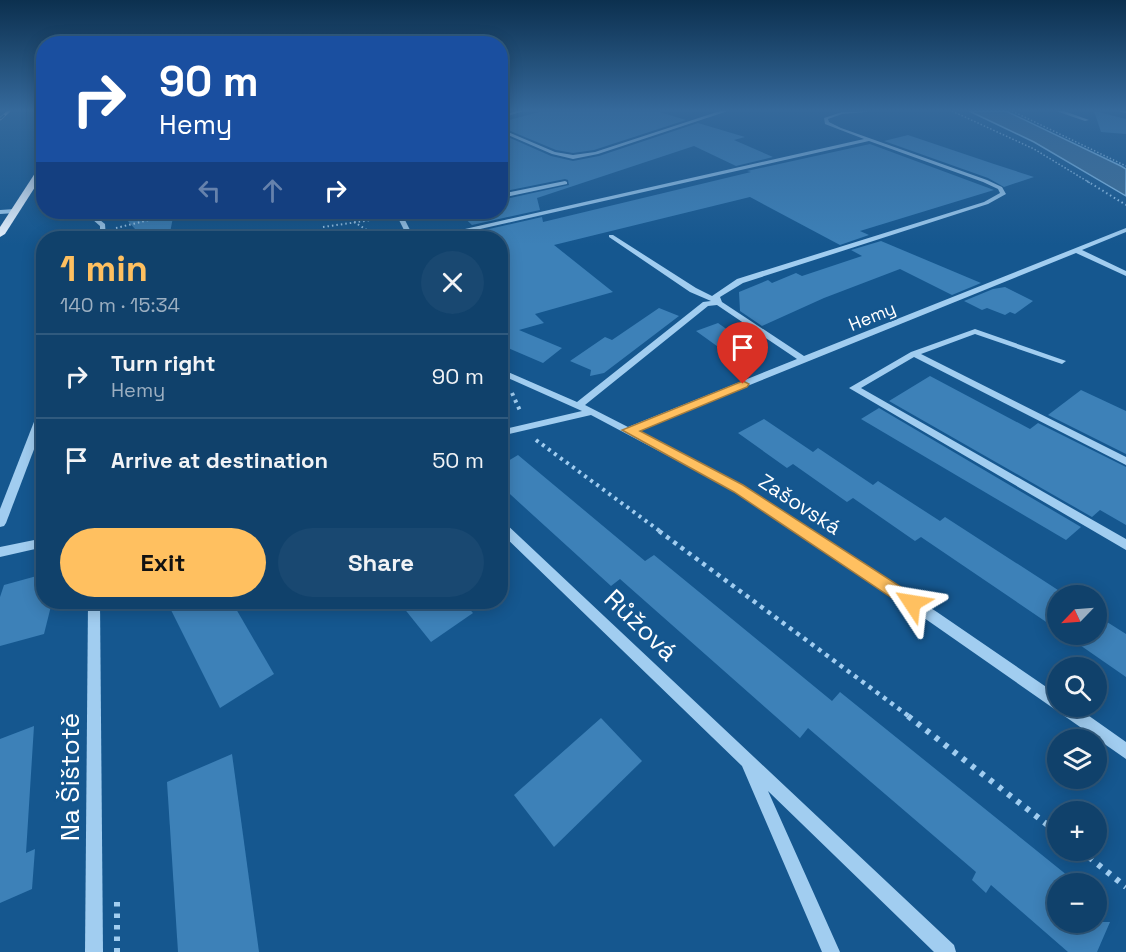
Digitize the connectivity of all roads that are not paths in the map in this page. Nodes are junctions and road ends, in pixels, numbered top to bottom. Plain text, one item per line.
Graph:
1 (566, 155) edge
2 (582, 155) edge
3 (799, 155) edge
4 (912, 155) edge
5 (36, 177) edge
6 (565, 183) dead end
7 (508, 195) edge
8 (0, 212) edge
9 (8, 216) edge
10 (96, 219) edge
11 (467, 230) dead end
12 (1126, 230) edge
13 (103, 231) edge
14 (0, 234) edge
15 (611, 236) dead end
16 (1076, 250) junction
17 (1126, 274) edge
18 (719, 303) junction
19 (914, 354) junction
20 (804, 360) junction
21 (1062, 361) dead end
22 (508, 375) edge
23 (578, 406) junction
24 (592, 412) junction
25 (629, 430) junction
26 (36, 431) edge
27 (508, 431) edge
28 (1126, 461) edge
29 (0, 523) edge
30 (508, 533) edge
31 (36, 544) edge
32 (1126, 545) edge
33 (0, 552) edge
34 (94, 609) edge
35 (1047, 696) edge
36 (1078, 717) edge
37 (1126, 751) edge
38 (747, 761) junction
39 (94, 952) edge
40 (831, 952) edge
41 (947, 952) edge

1 - 2 street
3 - 11 street
4 - 18 street
5 - 9 main road
6 - 7 street
8 - 9 street
9 - 14 main road
10 - 13 street
12 - 16 street, Hemy
15 - 18 street
16 - 17 street
16 - 20 street, Hemy
18 - 20 street
18 - 23 street
19 - 21 street
19 - 28 street
19 - 32 street
20 - 25 street, Hemy
22 - 23 street, Zašovská
23 - 24 street, Zašovská
24 - 25 street, Zašovská
24 - 27 street
25 - 35 street, Zašovská
26 - 29 street
30 - 38 street, Růžová
31 - 33 street
34 - 39 street, Na Šištotě
36 - 37 street
38 - 40 street, Růžová
38 - 41 street, Růžová

